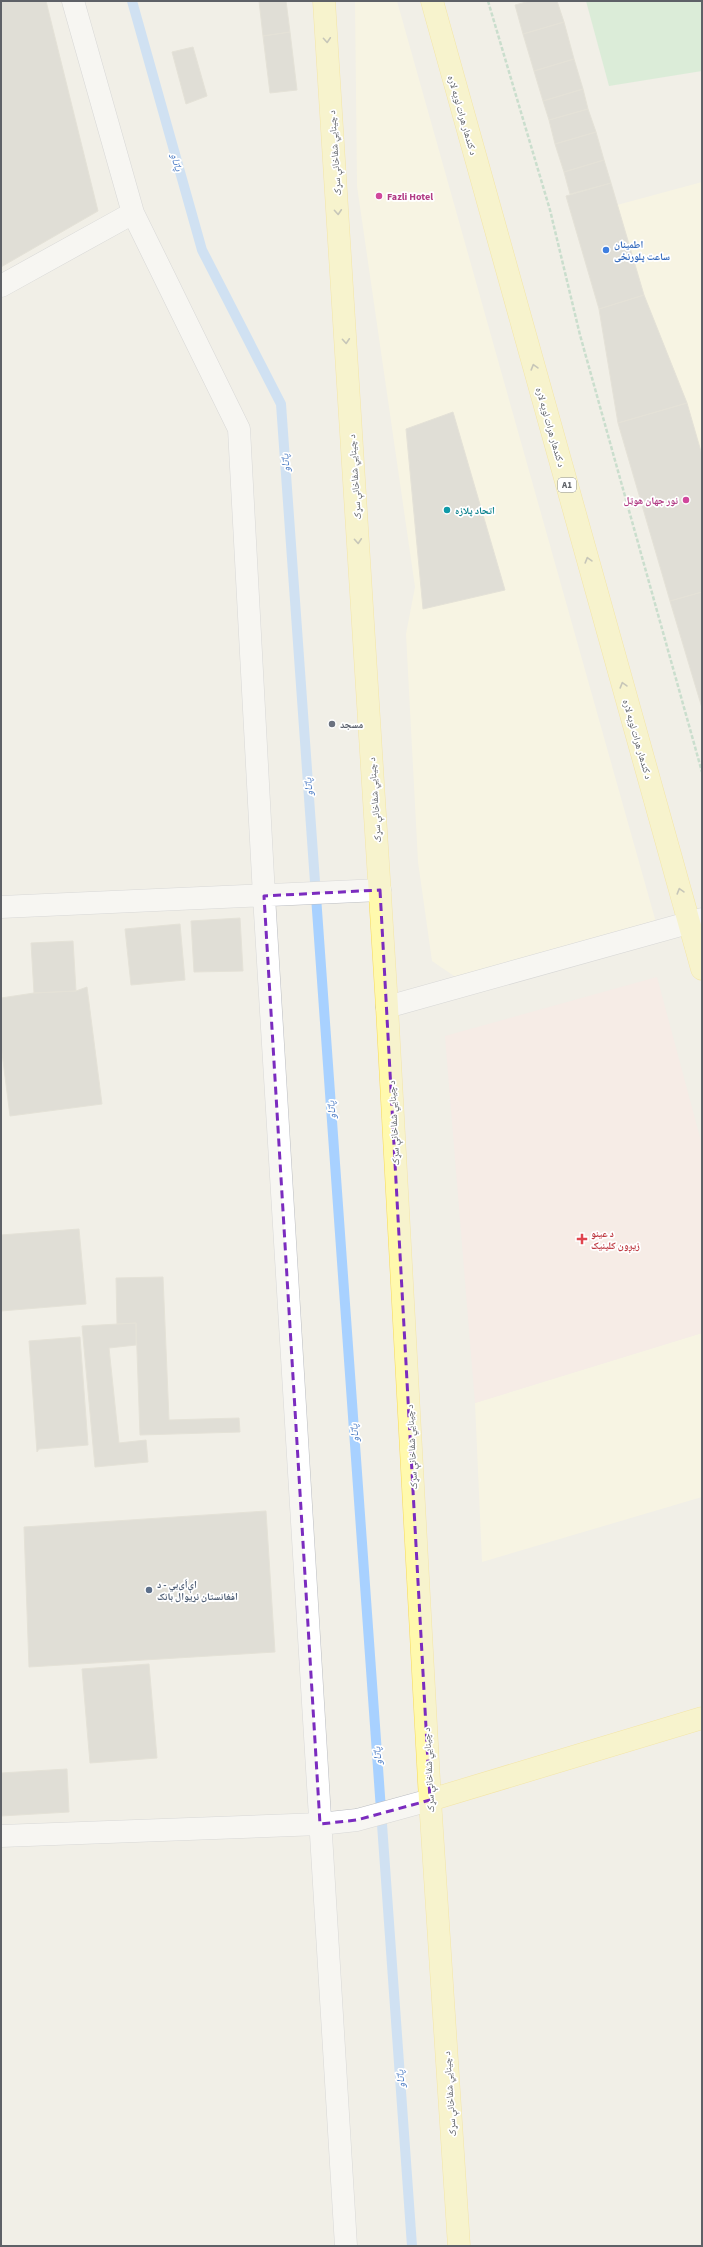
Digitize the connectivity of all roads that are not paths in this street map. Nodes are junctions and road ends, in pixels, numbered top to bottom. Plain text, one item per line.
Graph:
1 (73, 1) edge
2 (324, 1) edge
3 (432, 1) edge
4 (133, 213) junction
5 (1, 286) edge
6 (380, 890) junction
7 (264, 896) junction
8 (1, 907) edge
9 (695, 920) edge
10 (702, 969) edge
11 (387, 1007) junction
12 (702, 1718) edge
13 (430, 1800) junction
14 (320, 1824) junction
15 (1, 1836) edge
16 (346, 2246) edge
17 (459, 2246) edge

1 - 4 street
2 -> 6 main road, د چينايي شفاخانې سړک
9 -> 3 main road, د کندهار هرات لویه لاره / A1
4 - 5 street
4 - 7 street
6 - 7 street
6 - 11 main road, د چينايي شفاخانې سړک
7 - 8 street
7 - 14 street
9 - 10 main road, د کندهار هرات لویه لاره / A1
9 - 11 street
11 - 13 main road, د چينايي شفاخانې سړک
12 - 13 main road
13 - 14 street
13 - 17 main road, د چينايي شفاخانې سړک
14 - 15 street
14 - 16 street

